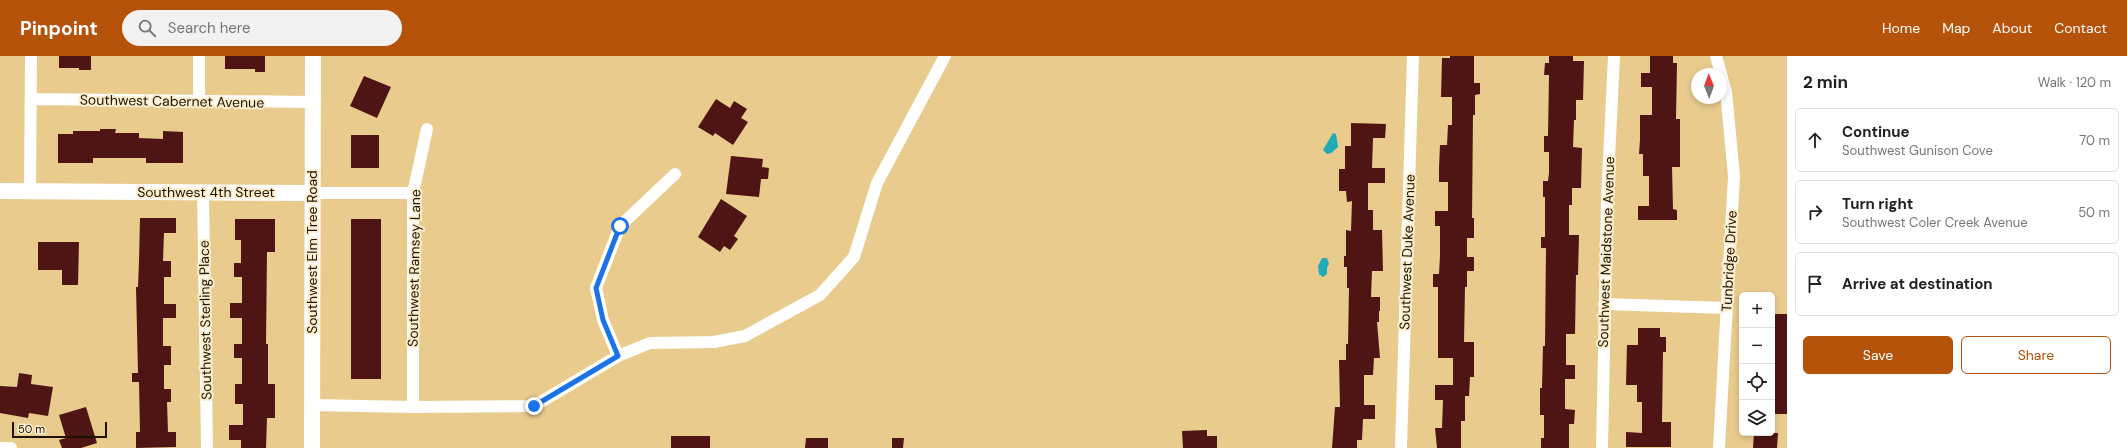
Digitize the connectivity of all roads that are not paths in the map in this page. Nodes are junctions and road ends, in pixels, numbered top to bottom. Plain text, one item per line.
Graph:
1 (31, 56) edge
2 (199, 56) edge
3 (313, 56) edge
4 (945, 56) edge
5 (1413, 56) edge
6 (1614, 56) edge
7 (1716, 56) edge
8 (1719, 68) edge
9 (32, 99) junction
10 (199, 101) junction
11 (312, 102) junction
12 (1727, 102) edge
13 (427, 130) dead end
14 (675, 174) dead end
15 (0, 191) edge
16 (30, 191) junction
17 (203, 192) junction
18 (312, 193) junction
19 (413, 193) junction
20 (1604, 304) junction
21 (1726, 308) junction
22 (618, 356) junction
23 (312, 405) junction
24 (413, 407) junction
25 (0, 448) edge
26 (11, 448) edge
27 (207, 448) edge
28 (312, 448) edge
29 (1401, 448) edge
30 (1602, 448) edge
31 (1719, 448) edge

1 - 9 street
2 - 10 street
3 - 11 street, Southwest Elm Tree Road
4 - 22 street
5 - 29 street, Southwest Duke Avenue
6 - 20 street, Southwest Maidstone Avenue
7 - 8 street, Tunbridge Drive
9 - 10 street, Southwest Cabernet Avenue
9 - 16 street
10 - 11 street, Southwest Cabernet Avenue
11 - 18 street, Southwest Elm Tree Road
12 - 21 street, Tunbridge Drive
13 - 19 street, Southwest Ramsey Lane
14 - 22 street
15 - 16 street, Southwest 4th Street
16 - 17 street, Southwest 4th Street
17 - 18 street, Southwest 4th Street
17 - 27 street, Southwest Sterling Place
18 - 19 street, Southwest 4th Street
18 - 23 street, Southwest Elm Tree Road
19 - 24 street, Southwest Ramsey Lane
20 - 21 street
20 - 30 street, Southwest Maidstone Avenue
21 - 31 street, Tunbridge Drive
22 - 24 street
23 - 24 street
23 - 28 street, Southwest Elm Tree Road
25 - 26 street

